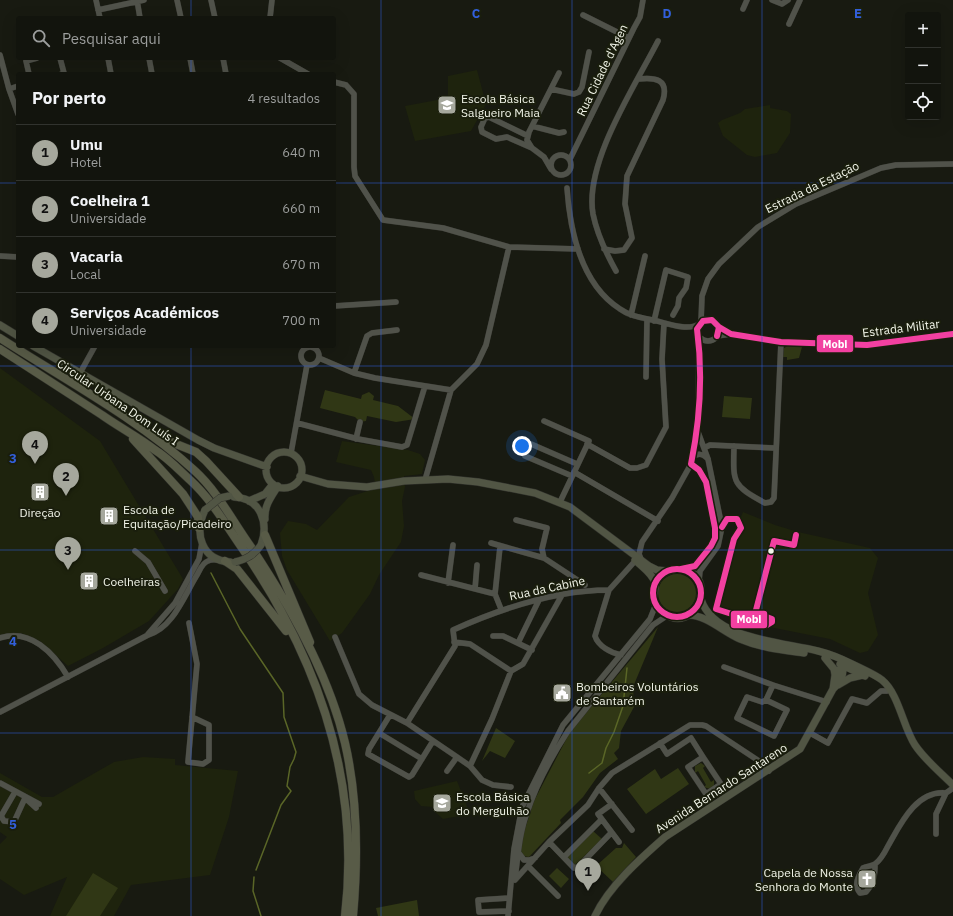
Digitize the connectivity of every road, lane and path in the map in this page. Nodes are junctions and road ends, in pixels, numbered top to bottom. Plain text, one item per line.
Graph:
1 (96, 0) edge
2 (144, 0) edge
3 (177, 0) edge
4 (211, 0) edge
5 (272, 0) edge
6 (643, 0) edge
7 (747, 0) edge
8 (772, 0) edge
9 (788, 0) edge
10 (800, 0) edge
11 (137, 1) edge
12 (98, 10) junction
13 (743, 10) dead end
14 (583, 15) dead end
15 (100, 16) edge
16 (140, 16) edge
17 (181, 16) edge
18 (215, 16) edge
19 (270, 16) edge
20 (789, 24) dead end
21 (629, 38) junction
22 (658, 41) dead end
23 (589, 52) dead end
24 (0, 55) edge
25 (30, 60) edge
26 (61, 60) edge
27 (108, 60) edge
28 (149, 60) edge
29 (190, 60) edge
30 (223, 60) edge
31 (284, 60) edge
32 (29, 72) edge
33 (64, 72) edge
34 (111, 72) edge
35 (152, 72) edge
36 (193, 72) edge
37 (226, 72) edge
38 (304, 72) edge
39 (559, 73) dead end
40 (638, 79) junction
41 (336, 82) edge
42 (16, 87) edge
43 (9, 89) junction
44 (551, 89) junction
45 (16, 108) edge
46 (532, 126) junction
47 (507, 127) junction
48 (564, 132) dead end
49 (528, 136) junction
50 (503, 138) junction
51 (532, 148) junction
52 (576, 148) junction
53 (558, 156) junction
54 (544, 157) junction
55 (570, 159) junction
56 (953, 164) edge
57 (551, 168) junction
58 (567, 188) dead end
59 (509, 247) junction
60 (578, 249) junction
61 (604, 249) junction
62 (0, 256) edge
63 (645, 256) dead end
64 (16, 257) edge
65 (616, 271) dead end
66 (396, 302) dead end
67 (336, 306) edge
68 (703, 306) junction
69 (631, 315) junction
70 (673, 315) dead end
71 (647, 320) junction
72 (654, 320) junction
73 (709, 320) junction
74 (664, 323) junction
75 (700, 323) junction
76 (0, 325) edge
77 (687, 327) junction
78 (719, 327) junction
79 (397, 330) dead end
80 (731, 334) junction
81 (953, 334) edge
82 (16, 335) edge
83 (698, 335) junction
84 (717, 336) junction
85 (0, 338) edge
86 (709, 341) junction
87 (781, 342) junction
88 (36, 348) edge
89 (94, 348) edge
90 (307, 348) edge
91 (312, 348) edge
92 (0, 349) edge
93 (700, 352) junction
94 (319, 358) junction
95 (307, 365) junction
96 (80, 373) junction
97 (354, 373) junction
98 (646, 377) dead end
99 (425, 386) junction
100 (451, 390) junction
101 (544, 421) dead end
102 (360, 422) dead end
103 (297, 423) junction
104 (119, 426) junction
105 (698, 430) junction
106 (144, 431) junction
107 (356, 439) junction
108 (700, 439) junction
109 (531, 444) dead end
110 (587, 444) junction
111 (710, 445) junction
112 (718, 445) junction
113 (734, 446) junction
114 (704, 448) junction
115 (775, 448) junction
116 (291, 453) junction
117 (525, 456) dead end
118 (708, 459) junction
119 (691, 461) junction
120 (577, 464) junction
121 (267, 467) junction
122 (573, 474) junction
123 (300, 476) junction
124 (425, 480) junction
125 (275, 485) junction
126 (239, 497) junction
127 (249, 501) junction
128 (560, 502) junction
129 (516, 520) dead end
130 (658, 521) junction
131 (265, 525) junction
132 (199, 528) junction
133 (265, 535) junction
134 (202, 543) junction
135 (491, 543) dead end
136 (453, 545) dead end
137 (500, 547) junction
138 (135, 551) dead end
139 (544, 558) junction
140 (638, 560) junction
141 (222, 561) junction
142 (477, 565) dead end
143 (681, 569) junction
144 (667, 571) junction
145 (421, 575) dead end
146 (192, 577) junction
147 (699, 581) junction
148 (448, 582) junction
149 (655, 584) junction
150 (585, 585) dead end
151 (475, 589) junction
152 (609, 590) junction
153 (165, 591) dead end
154 (495, 594) junction
155 (562, 595) junction
156 (701, 599) junction
157 (539, 600) junction
158 (656, 604) junction
159 (501, 609) junction
160 (688, 615) junction
161 (668, 616) junction
162 (189, 623) dead end
163 (493, 636) dead end
164 (335, 637) dead end
165 (0, 638) edge
166 (454, 642) junction
167 (518, 643) junction
168 (532, 650) junction
169 (609, 650) junction
170 (303, 653) junction
171 (621, 655) junction
172 (314, 656) junction
173 (825, 658) junction
174 (615, 662) junction
175 (845, 664) junction
176 (724, 667) dead end
177 (511, 672) junction
178 (836, 675) junction
179 (863, 675) junction
180 (68, 677) junction
181 (773, 685) junction
182 (836, 687) junction
183 (887, 692) junction
184 (766, 700) junction
185 (895, 701) junction
186 (827, 702) junction
187 (0, 712) edge
188 (390, 715) junction
189 (192, 717) junction
190 (407, 723) junction
191 (379, 733) junction
192 (810, 733) junction
193 (433, 741) junction
194 (660, 743) junction
195 (456, 757) junction
196 (703, 757) junction
197 (422, 759) junction
198 (470, 766) junction
199 (447, 771) dead end
200 (769, 771) junction
201 (0, 783) edge
202 (953, 786) edge
203 (511, 788) dead end
204 (599, 788) junction
205 (15, 792) junction
206 (946, 793) junction
207 (25, 798) junction
208 (612, 804) junction
209 (38, 806) dead end
210 (601, 820) junction
211 (632, 830) dead end
212 (611, 833) junction
213 (936, 834) dead end
214 (550, 842) junction
215 (620, 842) dead end
216 (518, 852) junction
217 (535, 857) junction
218 (564, 857) junction
219 (875, 864) junction
220 (528, 866) junction
221 (515, 880) junction
222 (510, 895) junction
223 (558, 896) dead end
224 (508, 914) edge
225 (345, 916) edge
226 (353, 916) edge
227 (595, 916) edge

1 - 12 street
2 - 11 street
3 - 17 street
4 - 18 street
5 - 19 street
6 - 21 street, Rua Cidade d'Agen
7 - 13 street
8 - 9 street
10 - 20 street
11 - 12 street
11 - 16 street
12 - 15 street
14 - 21 street
21 - 52 street, Rua Cidade d'Agen
22 - 40 street
23 - 44 street
24 - 43 street
25 - 32 street
26 - 33 street
27 - 34 street
28 - 35 street
29 - 36 street
30 - 37 street
31 - 38 street
39 - 44 street
40 - 61 street
40 - 61 street
41 - 59 street
42 - 43 street
43 - 45 street
44 - 46 street
46 - 48 street
46 - 49 street
47 - 49 street
47 - 50 street
47 - 50 street
49 - 51 street
50 - 51 street
51 - 54 street
52 - 53 street
52 - 55 street, Rua Cidade d'Agen
53 - 54 street
53 - 55 street
53 - 57 street
54 - 57 street
55 - 57 street
56 - 68 street, Estrada da Estação
58 - 60 street
59 - 60 street
59 - 100 street
60 - 69 street
61 - 65 street
62 - 64 street
63 - 69 street
66 - 67 street
68 - 73 street
68 - 75 street, Estrada da Estação
69 - 71 street
70 - 72 street
71 - 72 street
71 - 98 street
72 - 74 street
73 - 75 street
73 - 78 street
74 - 77 street
74 - 110 street
75 - 77 street
75 - 83 street
76 - 82 main road
77 - 83 street
78 - 80 street, Estrada Militar
78 - 84 street
79 - 97 street
80 - 84 street, Estrada Militar
80 - 87 street, Estrada Militar
81 - 87 street, Estrada Militar
83 - 86 street
83 - 93 street
84 - 86 street
85 - 106 highway, Circular Urbana Dom Luís I
86 - 93 street
87 - 115 street
88 - 96 main road
89 - 96 street
90 - 95 street
91 - 94 street
92 - 104 highway, Circular Urbana Dom Luís I
93 - 105 street
94 - 95 street
94 - 97 street
95 - 103 street
96 - 121 main road
97 - 99 street
99 - 100 street
99 - 107 street
100 - 124 street
101 - 110 street
102 - 107 street
103 - 107 street
103 - 116 street
104 - 132 highway
104 - 170 highway, Circular Urbana Dom Luís I
105 - 108 street
105 - 119 street
106 - 126 highway
106 - 172 highway, Circular Urbana Dom Luís I
108 - 111 street
108 - 114 street
109 - 120 street
110 - 120 street
111 - 112 street
111 - 114 street
112 - 113 street
112 - 118 street
113 - 115 street
113 - 115 street
114 - 118 street
116 - 121 main road
116 - 123 main road
117 - 122 street
118 - 119 street
118 - 147 street
119 - 130 street
119 - 143 street
120 - 122 street
121 - 125 main road
122 - 128 street
122 - 130 street
123 - 124 main road
123 - 125 main road
124 - 128 main road
125 - 127 main road
125 - 131 main road
126 - 127 main road
126 - 132 main road, bridge
127 - 131 main road
128 - 140 main road
129 - 139 street
130 - 140 street
131 - 133 main road
132 - 134 main road
133 - 141 main road, bridge
133 - 172 highway
134 - 141 main road
134 - 146 street
135 - 137 street
136 - 148 street
137 - 139 street
137 - 154 street
138 - 153 street
139 - 150 street
140 - 144 main road
140 - 149 main road
140 - 152 street
141 - 146 street
141 - 170 highway
142 - 151 street
143 - 144 main road
143 - 147 main road
144 - 149 main road
145 - 148 street
146 - 180 street
147 - 156 main road
148 - 151 street
149 - 158 main road
151 - 154 street
152 - 155 street, Rua da Cabine
152 - 169 street
154 - 159 street
155 - 157 street, Rua da Cabine
155 - 168 street
156 - 160 main road
156 - 175 main road
157 - 159 street, Rua da Cabine
157 - 167 street
158 - 161 main road
158 - 171 street
159 - 166 street, Rua da Cabine
160 - 161 main road
160 - 173 main road
161 - 216 street
162 - 189 street
163 - 167 street
164 - 188 street
165 - 180 street
166 - 177 street
166 - 190 street
167 - 168 street
168 - 177 street
169 - 171 street
169 - 174 street
170 - 225 highway, Circular Urbana Dom Luís I
171 - 174 street
172 - 226 highway, Circular Urbana Dom Luís I
173 - 175 main road
173 - 178 main road
174 - 222 street
175 - 178 main road, Avenida Bernardo Santareno
175 - 179 main road
175 - 182 main road, Avenida Bernardo Santareno
175 - 185 main road
176 - 181 street
177 - 198 street
178 - 182 main road, Avenida Bernardo Santareno
179 - 182 main road
179 - 183 main road
180 - 187 street
181 - 184 street
181 - 186 street
182 - 186 main road, Avenida Bernardo Santareno
183 - 185 main road
183 - 192 street
184 - 184 street
185 - 202 main road
186 - 192 main road, Avenida Bernardo Santareno
188 - 190 street
188 - 191 street
189 - 189 street
190 - 193 street
191 - 197 street
191 - 197 street
192 - 200 main road, Avenida Bernardo Santareno
193 - 195 street
193 - 197 street
194 - 196 street
194 - 200 street
194 - 204 street
195 - 198 street
195 - 199 street
196 - 196 street
198 - 203 street
200 - 227 main road, Avenida Bernardo Santareno
201 - 205 street
202 - 206 street
204 - 208 street
204 - 214 street
205 - 207 street
205 - 207 street
206 - 213 street
206 - 219 street
207 - 209 street
208 - 210 street
208 - 211 street
210 - 212 street
210 - 218 street
212 - 215 street
212 - 218 street
214 - 217 street
214 - 218 street
216 - 217 street
216 - 221 street
217 - 220 street
219 - 219 street
220 - 221 street
220 - 223 street
221 - 222 street
222 - 224 street
222 - 224 street

